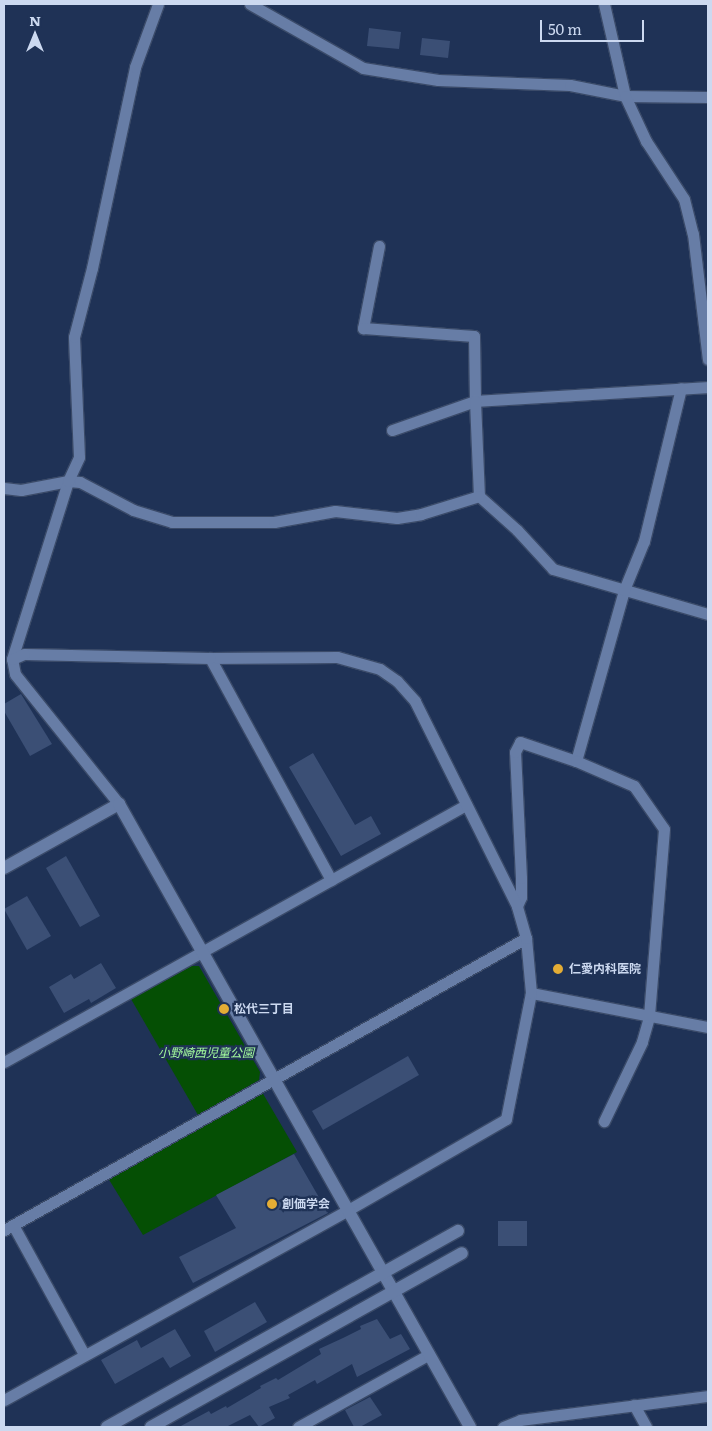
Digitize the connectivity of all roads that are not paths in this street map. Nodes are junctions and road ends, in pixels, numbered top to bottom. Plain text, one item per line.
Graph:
1 (158, 4) edge
2 (250, 4) edge
3 (604, 4) edge
4 (625, 96) junction
5 (708, 97) edge
6 (379, 246) dead end
7 (708, 359) edge
8 (708, 386) edge
9 (681, 388) junction
10 (475, 401) junction
11 (392, 430) dead end
12 (68, 481) junction
13 (4, 488) edge
14 (479, 496) junction
15 (624, 590) junction
16 (708, 614) edge
17 (8, 657) edge
18 (210, 658) junction
19 (15, 674) junction
20 (4, 680) edge
21 (576, 761) junction
22 (119, 804) junction
23 (466, 805) junction
24 (4, 868) edge
25 (331, 880) junction
26 (517, 906) junction
27 (526, 938) junction
28 (202, 952) junction
29 (531, 993) junction
30 (649, 1017) junction
31 (708, 1027) edge
32 (4, 1062) edge
33 (275, 1080) junction
34 (604, 1121) dead end
35 (348, 1210) junction
36 (9, 1228) edge
37 (458, 1230) dead end
38 (462, 1252) dead end
39 (384, 1273) junction
40 (394, 1291) junction
41 (84, 1354) junction
42 (428, 1355) junction
43 (708, 1396) edge
44 (4, 1400) edge
45 (634, 1405) junction
46 (107, 1427) edge
47 (151, 1427) edge
48 (298, 1427) edge
49 (470, 1427) edge
50 (503, 1427) edge
51 (646, 1427) edge

1 - 12 street
2 - 4 street
3 - 4 street
4 - 5 street
4 - 7 street
6 - 10 street
8 - 9 street
9 - 10 street
9 - 15 street
10 - 11 street
10 - 14 street
12 - 13 street
12 - 14 street
12 - 17 street
14 - 15 street
15 - 16 street
15 - 21 street
17 - 18 street
17 - 19 street
18 - 23 street
18 - 25 street
19 - 20 street
19 - 22 street
21 - 26 street
21 - 30 street
22 - 24 street
22 - 28 street
23 - 25 street
23 - 26 street
25 - 28 street
26 - 27 street
27 - 29 street
27 - 33 street
28 - 32 street
28 - 33 street
29 - 30 street
29 - 35 street
30 - 31 street
30 - 34 street
33 - 35 street
33 - 36 street
35 - 39 street
35 - 41 street
36 - 41 street
37 - 39 street
38 - 40 street
39 - 40 street
39 - 46 street
40 - 42 street
40 - 47 street
41 - 44 street
42 - 48 street
42 - 49 street
43 - 45 street
45 - 50 street
45 - 51 street

